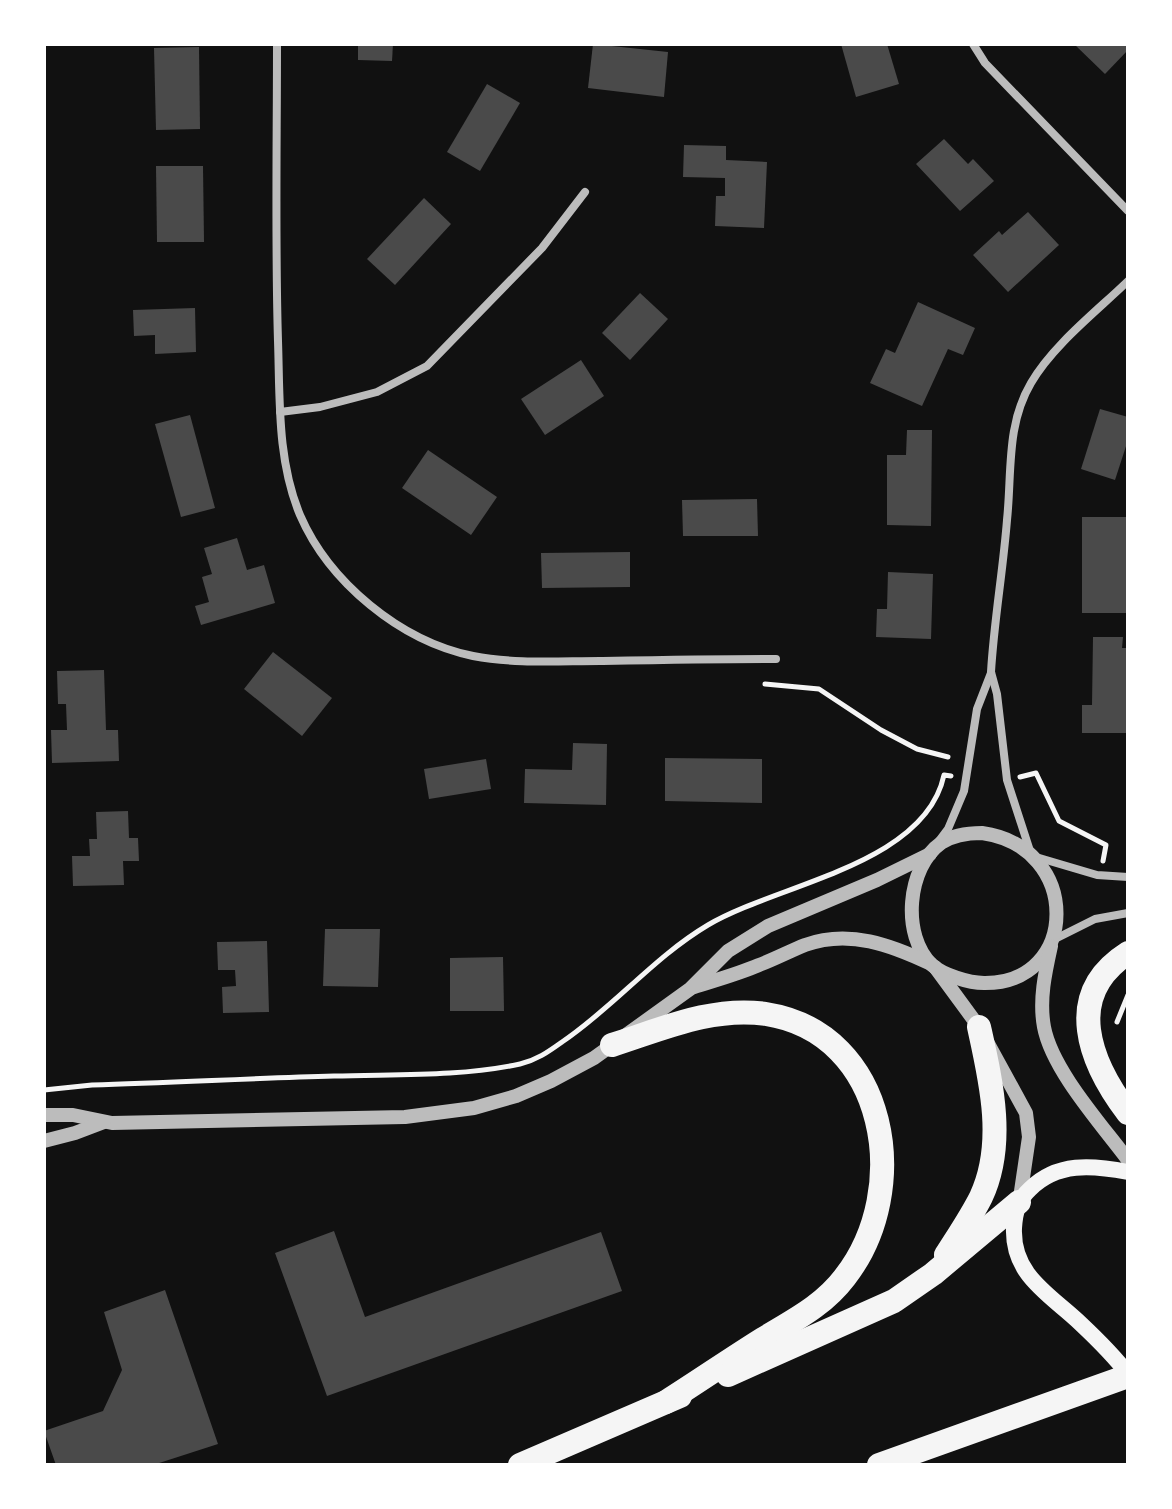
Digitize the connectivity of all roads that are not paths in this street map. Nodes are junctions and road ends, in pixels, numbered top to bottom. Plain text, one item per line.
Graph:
1 (277, 44) edge
2 (973, 44) edge
3 (585, 192) dead end
4 (1128, 211) edge
5 (1128, 281) edge
6 (280, 412) junction
7 (776, 659) dead end
8 (991, 672) junction
9 (931, 852) junction
10 (1032, 855) junction
11 (1128, 877) edge
12 (1128, 913) edge
13 (1052, 942) junction
14 (1128, 953) edge
15 (933, 965) junction
16 (690, 989) junction
17 (979, 1027) junction
18 (612, 1045) junction
19 (1128, 1113) edge
20 (44, 1115) edge
21 (104, 1122) junction
22 (44, 1141) edge
23 (1128, 1160) edge
24 (1128, 1172) edge
25 (1020, 1200) junction
26 (933, 1274) junction
27 (1128, 1375) edge
28 (666, 1402) junction
29 (520, 1465) edge
30 (879, 1465) edge

1 - 6 street
2 - 4 street
3 - 6 street
5 - 8 street
6 - 7 street
8 - 9 street
8 - 10 street
9 - 10 street
9 - 15 street
9 - 16 street
10 - 11 street
10 - 13 street
12 - 13 street
13 - 15 street
13 - 23 street
14 - 19 highway
15 - 16 street
15 - 17 street
16 - 18 street
17 - 25 street
17 - 26 highway
18 - 21 street
18 - 28 highway
20 - 21 street
21 - 22 street
24 - 25 main road
25 - 26 highway
25 - 27 main road
26 - 28 highway
27 - 30 highway
28 - 29 highway

